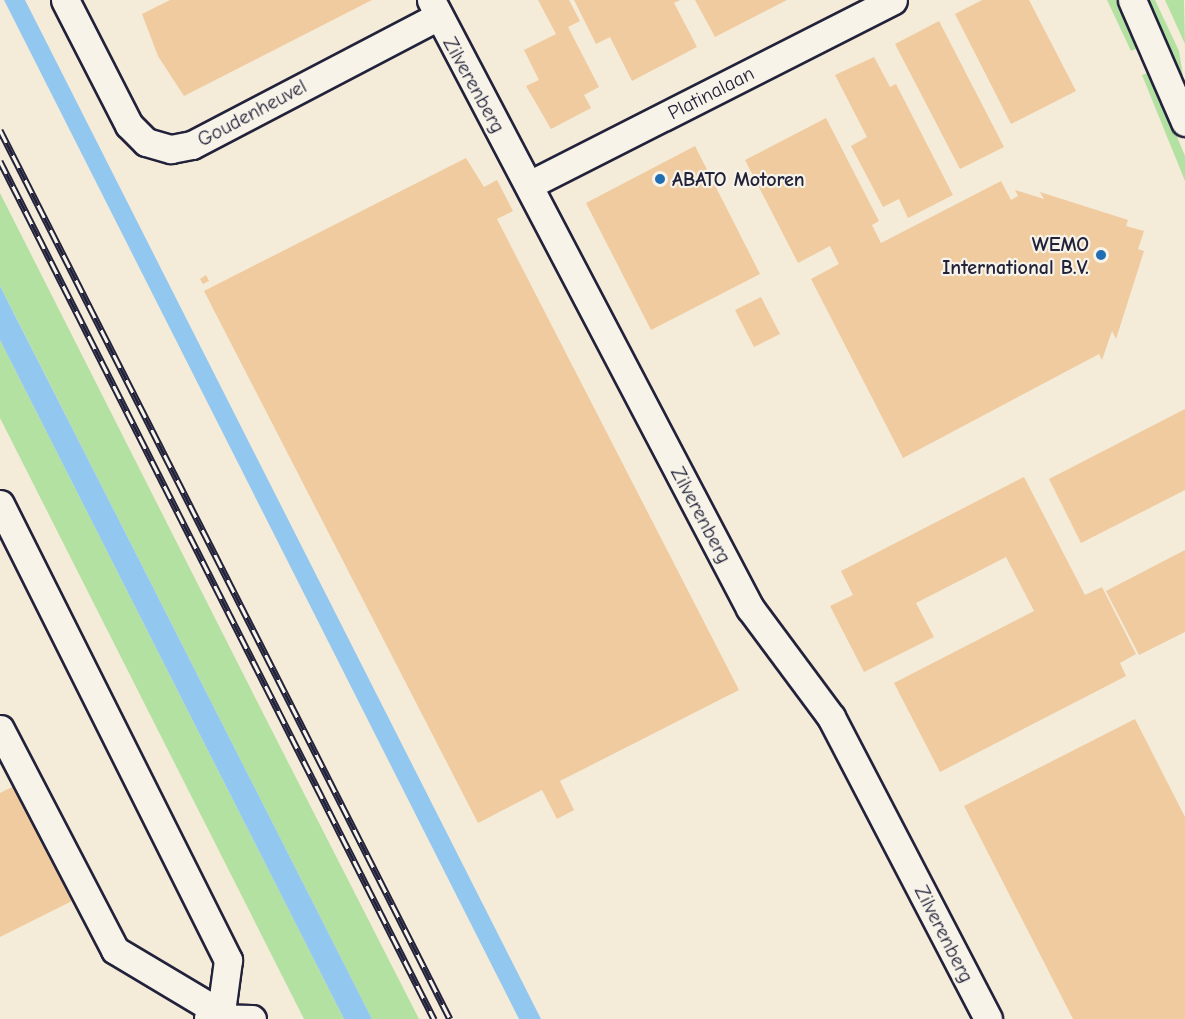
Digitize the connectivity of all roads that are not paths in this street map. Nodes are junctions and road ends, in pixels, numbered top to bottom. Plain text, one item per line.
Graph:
1 (65, 0) edge
2 (892, 0) edge
3 (1132, 0) edge
4 (434, 8) edge
5 (1185, 122) edge
6 (530, 185) junction
7 (0, 504) edge
8 (0, 729) edge
9 (215, 1018) edge
10 (252, 1019) edge
11 (988, 1019) edge

1 - 4 street, Goudenheuvel
2 - 6 street, Platinalaan
3 - 5 street
4 - 6 street, Zilverenberg
6 - 11 street, Zilverenberg
7 - 9 street
8 - 9 street
9 - 10 street

